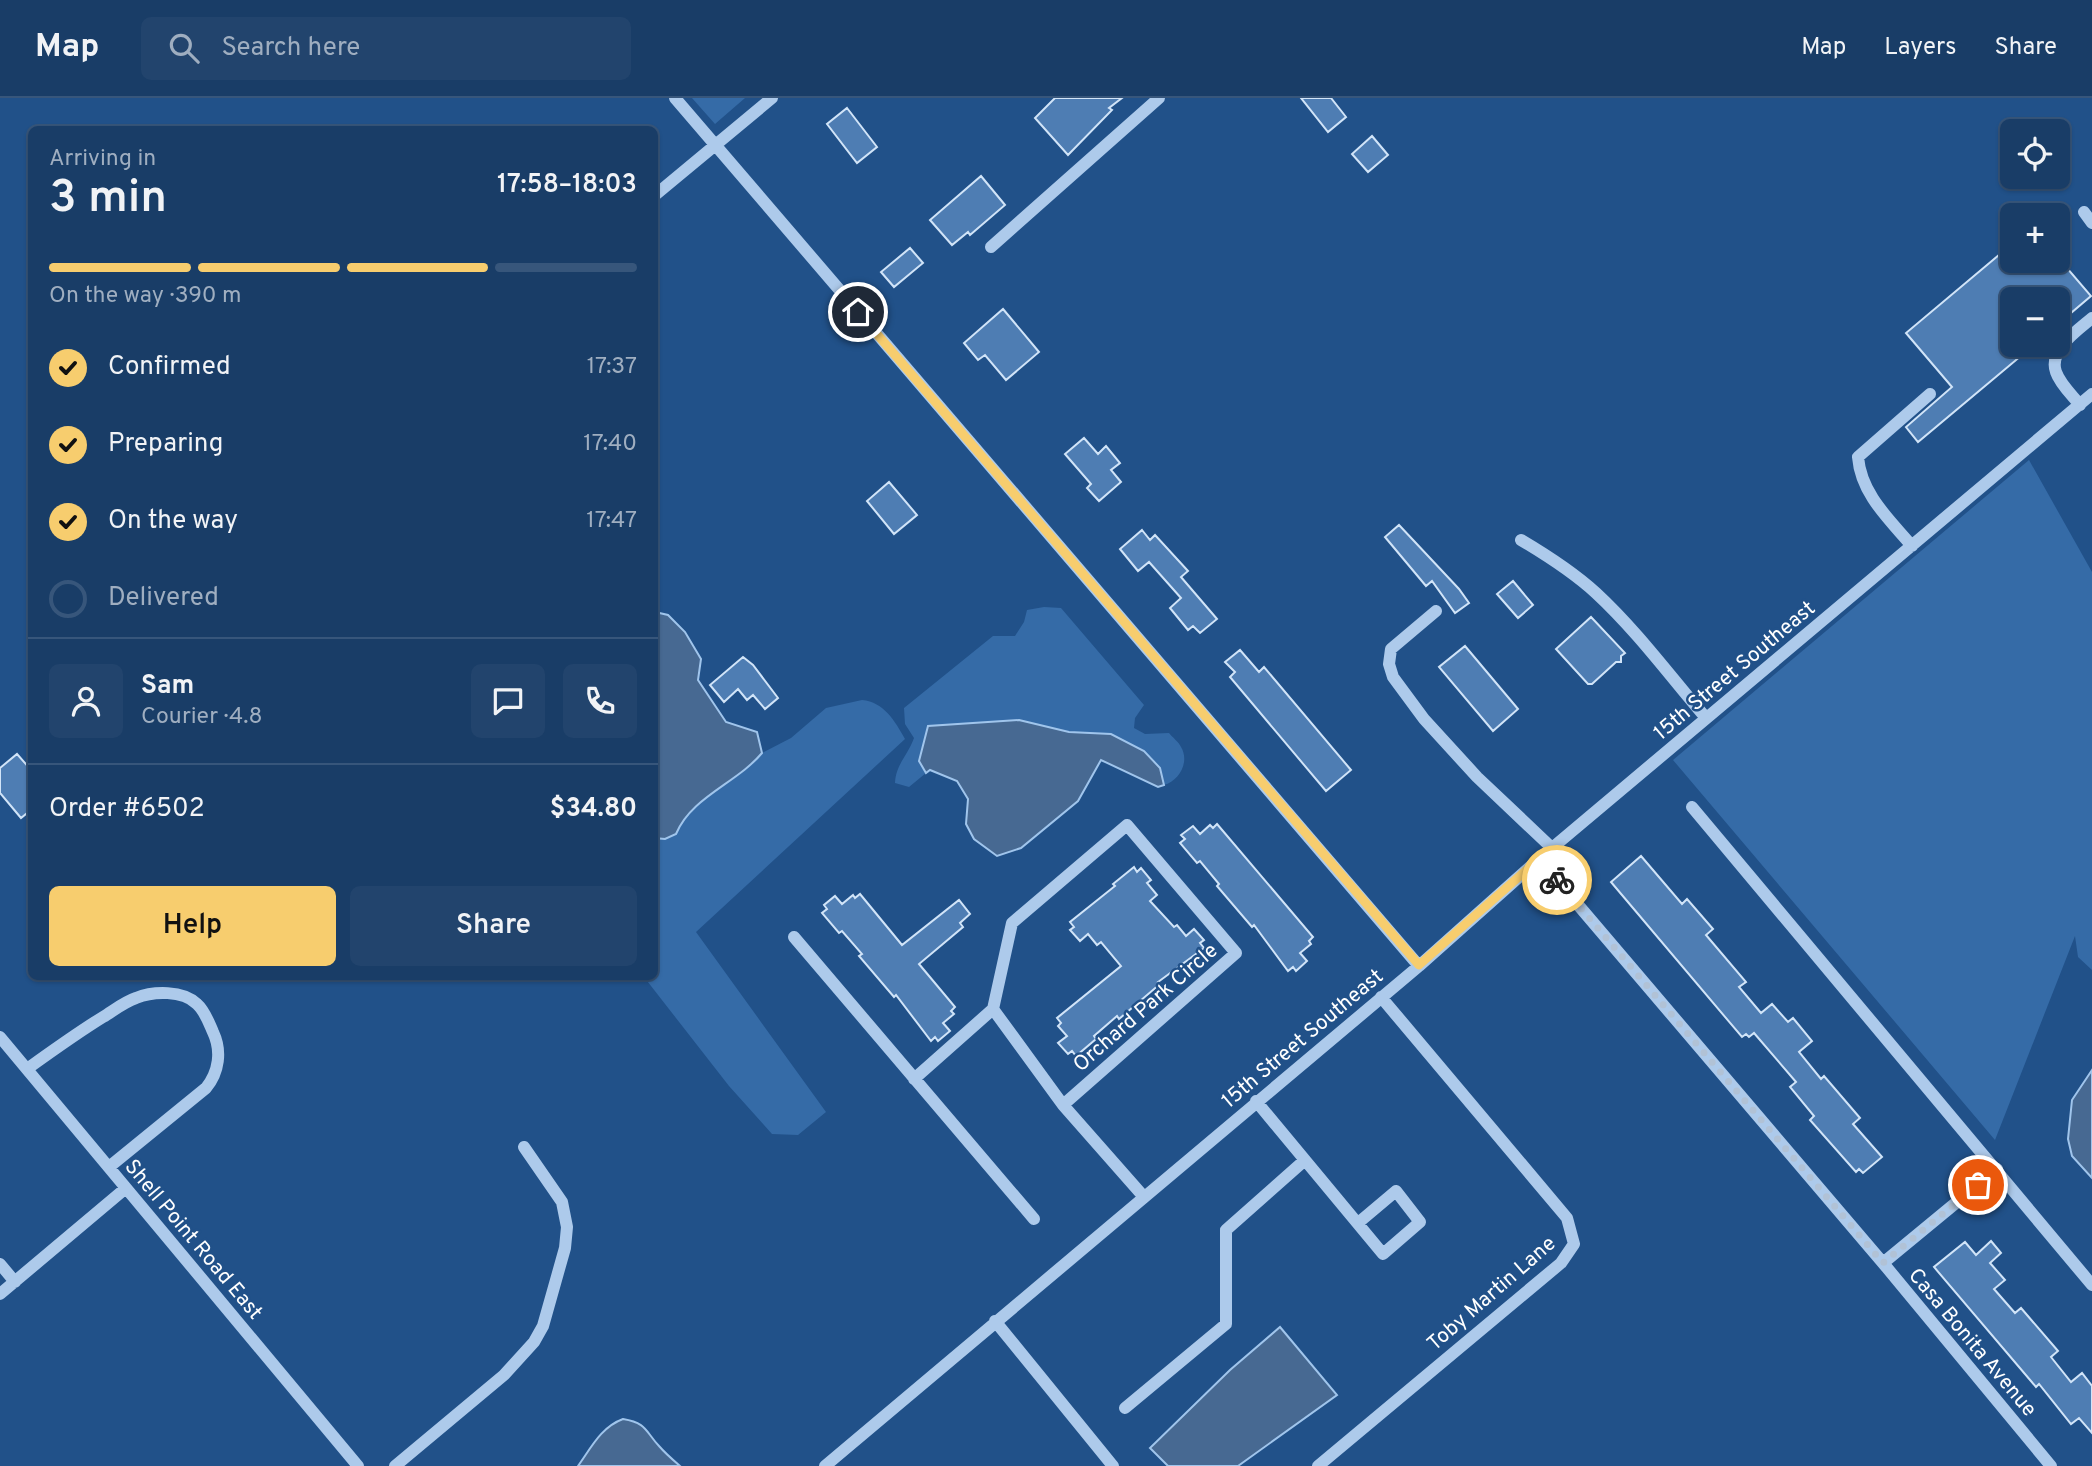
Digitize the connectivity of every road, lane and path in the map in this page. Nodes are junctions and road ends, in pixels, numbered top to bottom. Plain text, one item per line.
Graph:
1 (675, 98) edge
2 (772, 98) edge
3 (1159, 98) edge
4 (715, 146) junction
5 (658, 193) edge
6 (990, 247) dead end
7 (2092, 318) edge
8 (1930, 394) dead end
9 (2092, 394) edge
10 (2080, 405) junction
11 (1521, 540) dead end
12 (1912, 546) junction
13 (1436, 611) dead end
14 (1706, 718) junction
15 (1692, 807) dead end
16 (1552, 848) junction
17 (1539, 859) junction
18 (794, 937) dead end
19 (1419, 965) junction
20 (1381, 997) junction
21 (993, 1009) junction
22 (0, 1037) edge
23 (27, 1069) junction
24 (915, 1079) junction
25 (1256, 1101) junction
26 (1063, 1105) junction
27 (524, 1147) dead end
28 (1305, 1160) junction
29 (108, 1167) junction
30 (1997, 1169) junction
31 (126, 1188) junction
32 (1144, 1197) junction
33 (1034, 1219) dead end
34 (1358, 1223) junction
35 (1883, 1263) junction
36 (0, 1264) edge
37 (15, 1282) junction
38 (2092, 1284) edge
39 (0, 1294) edge
40 (995, 1321) junction
41 (1125, 1408) dead end
42 (358, 1466) edge
43 (395, 1466) edge
44 (825, 1466) edge
45 (1113, 1466) edge
46 (1318, 1466) edge
47 (2051, 1466) edge

1 - 4 street
2 - 4 street
3 - 6 street
4 - 5 street
4 - 19 street
7 - 10 street
8 - 12 street
9 - 10 street, 15th Street Southeast
10 - 12 street, 15th Street Southeast
11 - 14 street
12 - 14 street, 15th Street Southeast
13 - 16 street
14 - 16 street, 15th Street Southeast
15 - 30 street
16 - 17 street, 15th Street Southeast
17 - 19 street, 15th Street Southeast
17 - 35 street, Casa Bonita Avenue
18 - 24 street
19 - 20 street, 15th Street Southeast
20 - 25 street, 15th Street Southeast
20 - 46 street, Toby Martin Lane
21 - 24 street
21 - 26 street
21 - 26 street, Orchard Park Circle
22 - 23 street, Shell Point Road East
23 - 29 street, Shell Point Road East
23 - 29 street
24 - 33 street
25 - 28 street
25 - 32 street, 15th Street Southeast
26 - 32 street
27 - 43 street
28 - 34 street
28 - 41 street
29 - 31 street, Shell Point Road East
30 - 35 street
30 - 38 street
31 - 37 street
31 - 42 street, Shell Point Road East
32 - 40 street, 15th Street Southeast
34 - 34 street
35 - 47 street, Casa Bonita Avenue
36 - 37 street
37 - 39 street
40 - 44 street, 15th Street Southeast
40 - 45 street

